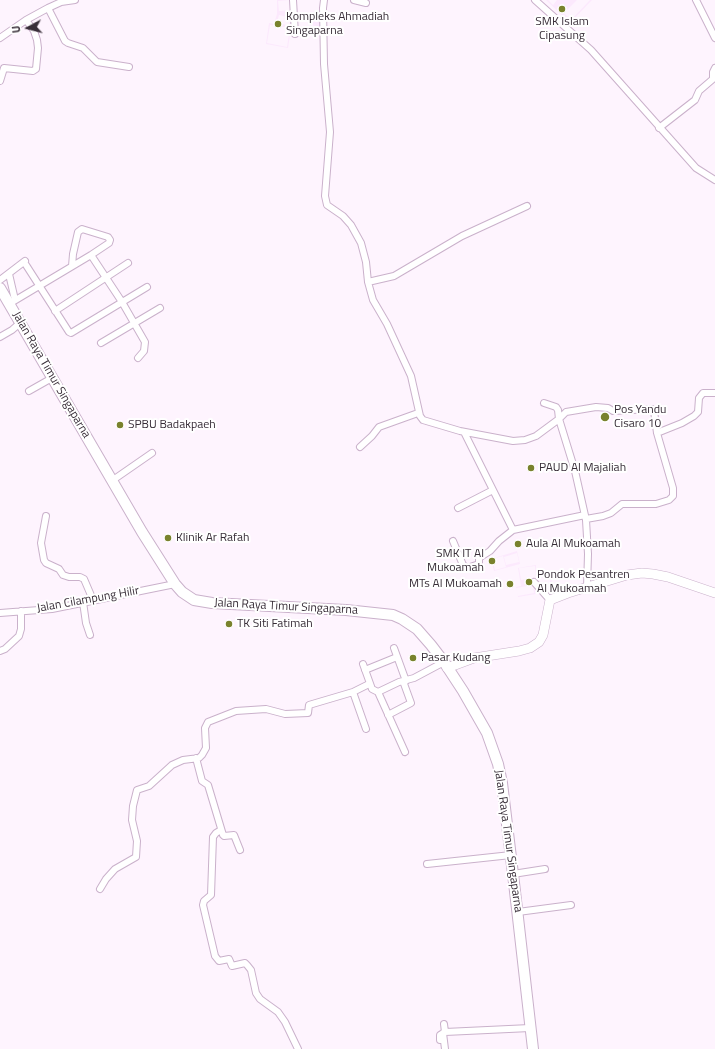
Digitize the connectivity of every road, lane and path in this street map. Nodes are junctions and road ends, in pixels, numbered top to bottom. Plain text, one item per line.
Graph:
1 (75, 0) edge
2 (293, 0) edge
3 (324, 0) edge
4 (354, 0) edge
5 (535, 0) edge
6 (696, 0) edge
7 (366, 3) dead end
8 (48, 8) junction
9 (26, 20) junction
10 (294, 34) dead end
11 (0, 38) edge
12 (715, 38) edge
13 (129, 67) dead end
14 (715, 68) edge
15 (0, 81) edge
16 (659, 128) junction
17 (715, 180) edge
18 (527, 206) dead end
19 (91, 255) junction
20 (128, 263) dead end
21 (72, 266) junction
22 (9, 274) junction
23 (107, 278) junction
24 (0, 280) edge
25 (368, 282) junction
26 (39, 286) junction
27 (147, 287) dead end
28 (0, 288) edge
29 (12, 302) junction
30 (122, 302) junction
31 (160, 308) dead end
32 (55, 311) junction
33 (134, 323) junction
34 (20, 324) junction
35 (0, 337) edge
36 (101, 343) dead end
37 (138, 358) dead end
38 (52, 378) junction
39 (30, 391) dead end
40 (715, 392) edge
41 (544, 404) dead end
42 (418, 413) junction
43 (559, 419) junction
44 (464, 432) junction
45 (657, 432) junction
46 (360, 446) dead end
47 (152, 453) dead end
48 (113, 480) junction
49 (492, 490) junction
50 (458, 508) dead end
51 (46, 516) dead end
52 (585, 517) junction
53 (513, 530) junction
54 (453, 542) dead end
55 (534, 582) dead end
56 (175, 584) junction
57 (587, 587) junction
58 (715, 593) edge
59 (93, 600) junction
60 (550, 600) junction
61 (83, 602) junction
62 (21, 611) junction
63 (0, 613) edge
64 (90, 635) dead end
65 (394, 648) dead end
66 (0, 651) edge
67 (397, 657) junction
68 (446, 665) junction
69 (405, 681) junction
70 (369, 684) junction
71 (353, 692) junction
72 (378, 692) junction
73 (388, 714) junction
74 (366, 729) dead end
75 (405, 752) dead end
76 (196, 758) junction
77 (221, 830) junction
78 (240, 850) dead end
79 (511, 855) junction
80 (427, 864) dead end
81 (545, 869) dead end
82 (514, 874) junction
83 (100, 889) dead end
84 (571, 904) dead end
85 (518, 912) junction
86 (444, 1024) dead end
87 (530, 1028) junction
88 (444, 1032) junction
89 (440, 1040) dead end
90 (298, 1049) edge
91 (445, 1049) edge
92 (532, 1049) edge

1 - 8 street
2 - 10 street
3 - 25 street
4 - 7 street
5 - 16 street
6 - 12 street
8 - 9 street
8 - 13 street
9 - 11 street
9 - 15 street
14 - 16 street
16 - 17 street
18 - 25 street
19 - 21 street
19 - 21 street
19 - 23 street
20 - 23 street
21 - 26 street
22 - 24 street
22 - 26 street
22 - 29 street
23 - 30 street
23 - 32 street
25 - 42 street
26 - 29 street
26 - 32 street
27 - 30 street
28 - 29 main road, Jalan Raya Timur Singaparna
29 - 34 main road, Jalan Raya Timur Singaparna
30 - 32 street
30 - 33 street
31 - 33 street
33 - 36 street
33 - 37 street
34 - 35 street
34 - 38 main road, Jalan Raya Timur Singaparna
38 - 39 street
38 - 48 main road, Jalan Raya Timur Singaparna
40 - 45 street
41 - 43 street
42 - 44 street
42 - 46 street
43 - 44 street
43 - 45 street
43 - 52 street
44 - 49 street
45 - 52 street
47 - 48 street
48 - 56 main road, Jalan Raya Timur Singaparna
49 - 50 street
49 - 53 street
51 - 59 street
52 - 53 street
52 - 57 street
53 - 54 street
55 - 60 street
56 - 59 street, Jalan Cilampung Hilir
56 - 68 main road, Jalan Raya Timur Singaparna
57 - 58 street
57 - 60 street
59 - 61 street, Jalan Cilampung Hilir
60 - 68 street
61 - 62 street, Jalan Cilampung Hilir
61 - 64 street
62 - 63 street, Jalan Cilampung Hilir
62 - 66 street
65 - 67 street
67 - 69 street
67 - 70 street
68 - 69 street
68 - 79 main road, Jalan Raya Timur Singaparna
69 - 72 street
69 - 73 street
70 - 71 street
70 - 72 street
71 - 74 street
71 - 76 street
72 - 73 street
73 - 75 street
76 - 77 street
76 - 83 street
77 - 78 street
77 - 90 street
79 - 80 street
79 - 82 main road, Jalan Raya Timur Singaparna
81 - 82 street
82 - 85 main road, Jalan Raya Timur Singaparna
84 - 85 street
85 - 87 main road, Jalan Raya Timur Singaparna
86 - 88 street
87 - 88 street
87 - 92 main road, Jalan Raya Timur Singaparna
88 - 89 street
88 - 91 street

